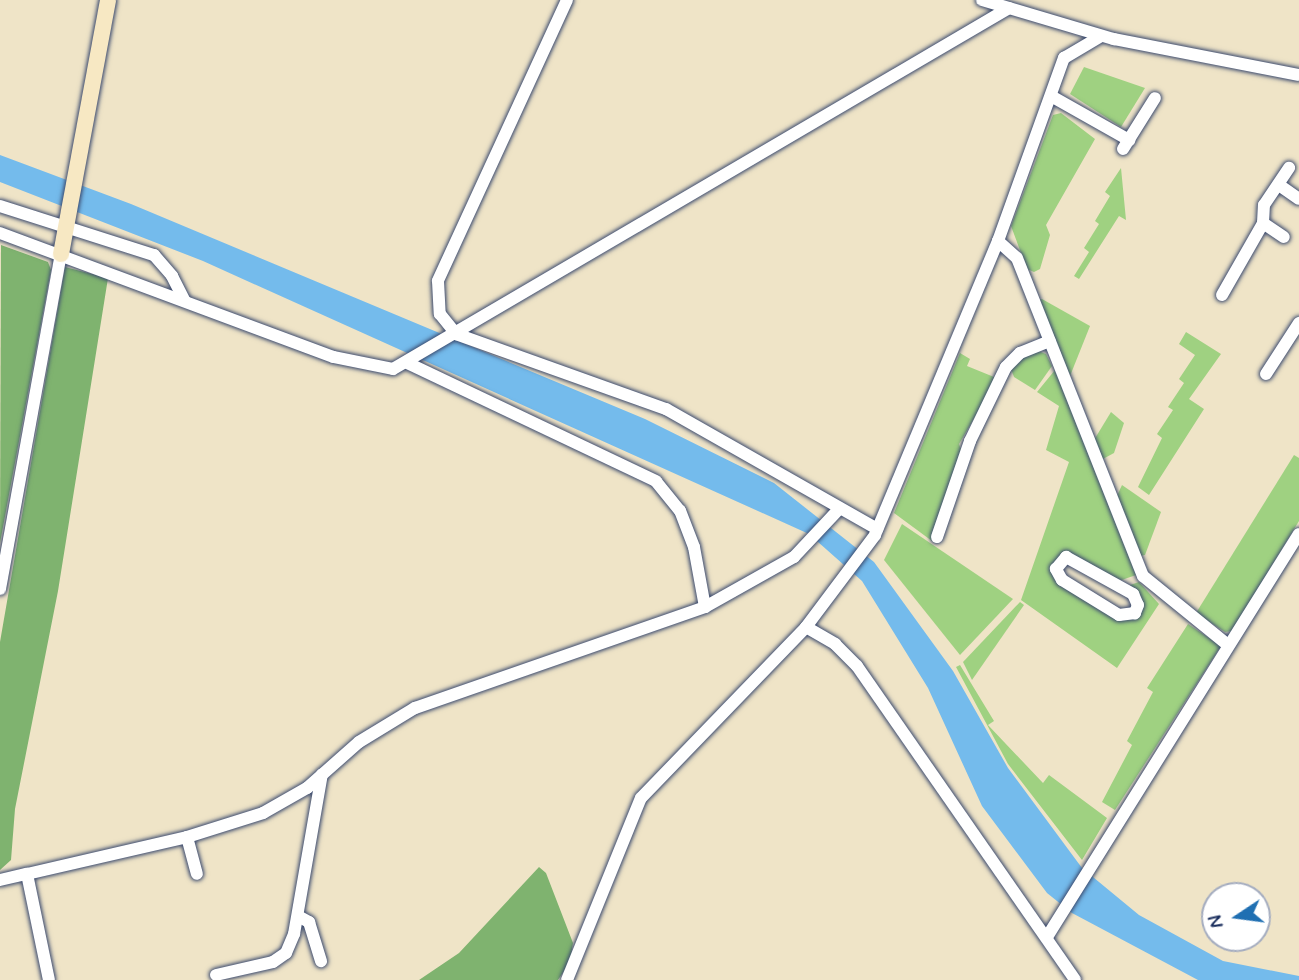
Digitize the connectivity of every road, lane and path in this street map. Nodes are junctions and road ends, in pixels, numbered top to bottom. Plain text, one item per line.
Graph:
1 (108, 0) edge
2 (567, 0) edge
3 (982, 0) edge
4 (1009, 8) junction
5 (1101, 36) junction
6 (1299, 75) edge
7 (1051, 96) junction
8 (1156, 99) dead end
9 (1289, 168) dead end
10 (1279, 185) junction
11 (1299, 200) edge
12 (0, 206) edge
13 (1263, 223) junction
14 (67, 230) junction
15 (0, 233) edge
16 (1284, 237) dead end
17 (998, 241) junction
18 (61, 254) junction
19 (1222, 295) dead end
20 (185, 302) junction
21 (1299, 323) edge
22 (452, 336) junction
23 (1050, 341) junction
24 (412, 360) junction
25 (1266, 374) dead end
26 (840, 508) junction
27 (877, 529) junction
28 (1299, 534) edge
29 (937, 537) dead end
30 (1143, 576) junction
31 (1118, 585) junction
32 (0, 589) edge
33 (705, 607) junction
34 (806, 627) junction
35 (1228, 645) junction
36 (322, 774) junction
37 (187, 837) junction
38 (27, 874) junction
39 (197, 874) dead end
40 (0, 880) edge
41 (298, 916) junction
42 (1047, 937) junction
43 (321, 961) dead end
44 (216, 975) dead end
45 (48, 980) edge
46 (567, 980) edge
47 (1075, 980) edge

1 - 14 street
2 - 22 street
3 - 4 street
4 - 5 street
4 - 22 street
5 - 6 street
5 - 7 street
7 - 8 street
7 - 17 street
9 - 10 street
10 - 11 street
10 - 13 street
12 - 14 street
13 - 16 street
13 - 19 street
14 - 18 street
14 - 20 street
15 - 18 street
17 - 23 street
17 - 27 street
18 - 20 street
18 - 32 street
20 - 24 street
21 - 25 street
22 - 24 street
22 - 26 street
23 - 29 street
23 - 30 street
24 - 33 street
26 - 27 street
26 - 33 street
27 - 34 street
28 - 35 street
30 - 31 street
30 - 35 street
31 - 31 street
33 - 36 street
34 - 42 street
34 - 46 street
35 - 42 street
36 - 37 street
36 - 41 street
37 - 38 street
37 - 39 street
38 - 40 street
38 - 45 street
41 - 43 street
41 - 44 street
42 - 47 street

